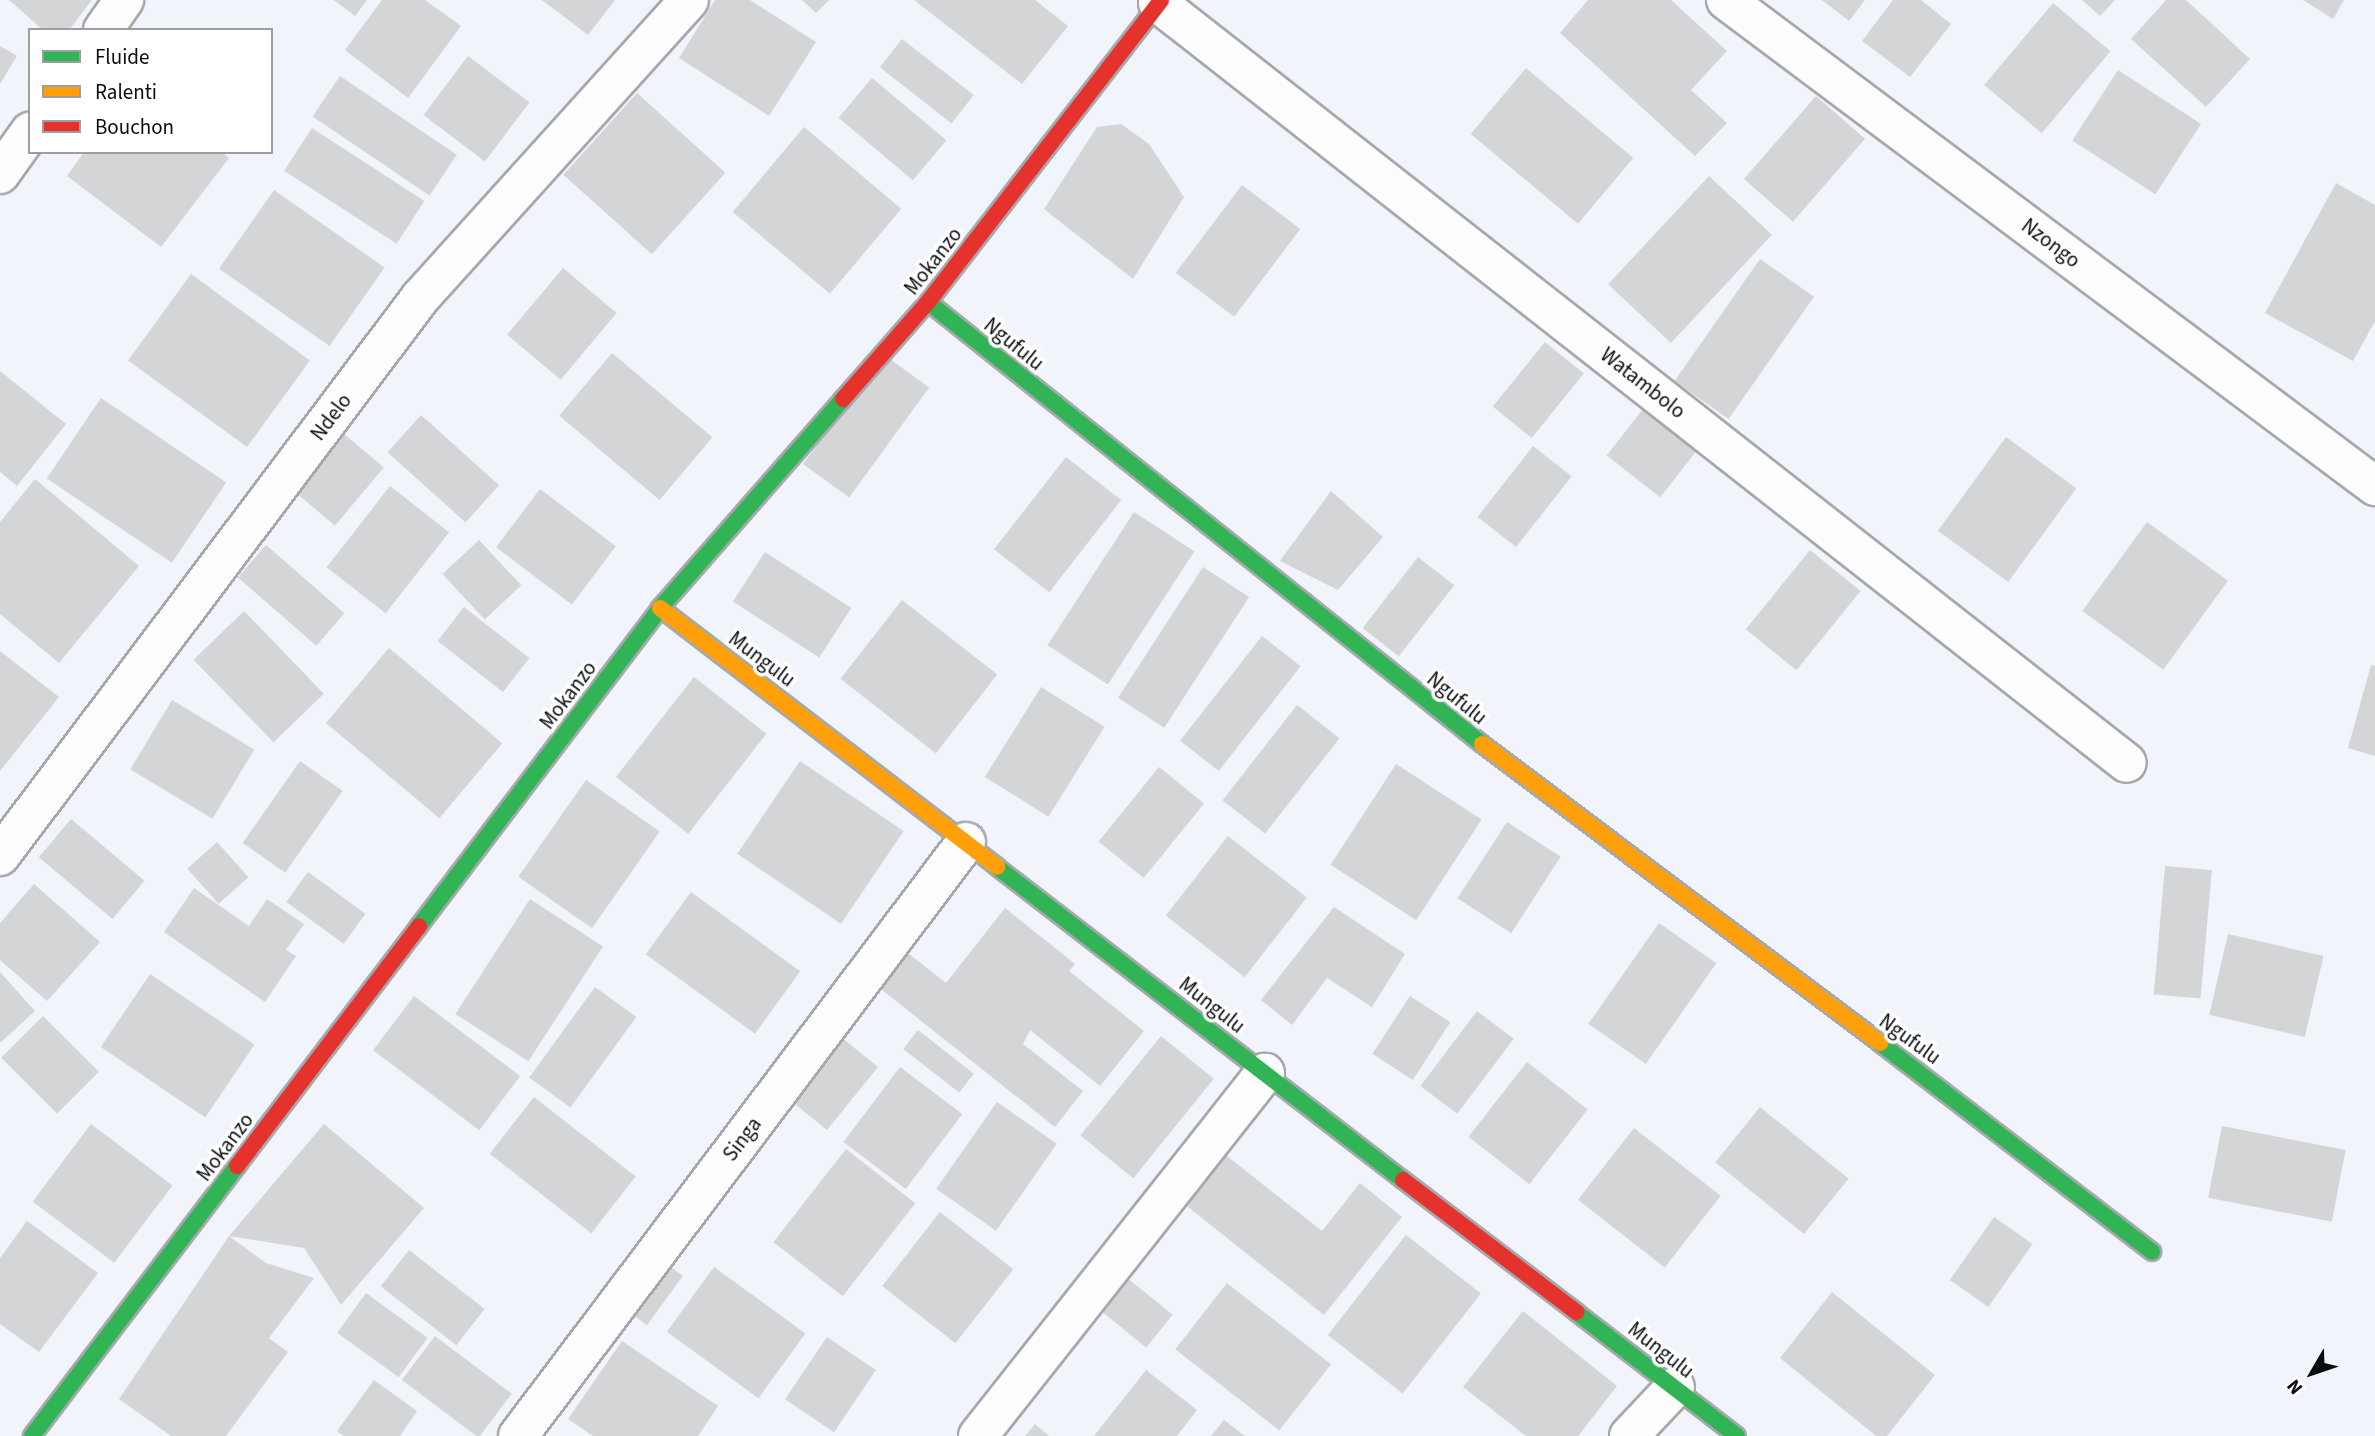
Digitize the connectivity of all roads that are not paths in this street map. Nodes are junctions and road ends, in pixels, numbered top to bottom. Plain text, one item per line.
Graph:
1 (124, 0) edge
2 (689, 0) edge
3 (1726, 0) edge
4 (1160, 1) edge
5 (104, 28) edge
6 (28, 135) edge
7 (0, 174) edge
8 (928, 302) junction
9 (2375, 486) edge
10 (660, 608) junction
11 (2127, 763) dead end
12 (966, 842) junction
13 (0, 856) edge
14 (1265, 1073) junction
15 (2152, 1252) dead end
16 (1675, 1387) junction
17 (32, 1436) edge
18 (518, 1436) edge
19 (978, 1436) edge
20 (1629, 1436) edge
21 (1737, 1436) edge

1 - 5 street
2 - 13 street, Ndelo
3 - 9 street, Nzongo
4 - 8 street, Mokanzo
4 - 11 street, Watambolo
6 - 7 street
8 - 10 street, Mokanzo
8 - 15 street, Ngufulu
10 - 12 street, Mungulu
10 - 17 street, Mokanzo
12 - 14 street, Mungulu
12 - 18 street, Singa
14 - 16 street, Mungulu
14 - 19 street
16 - 20 street
16 - 21 street, Mungulu

